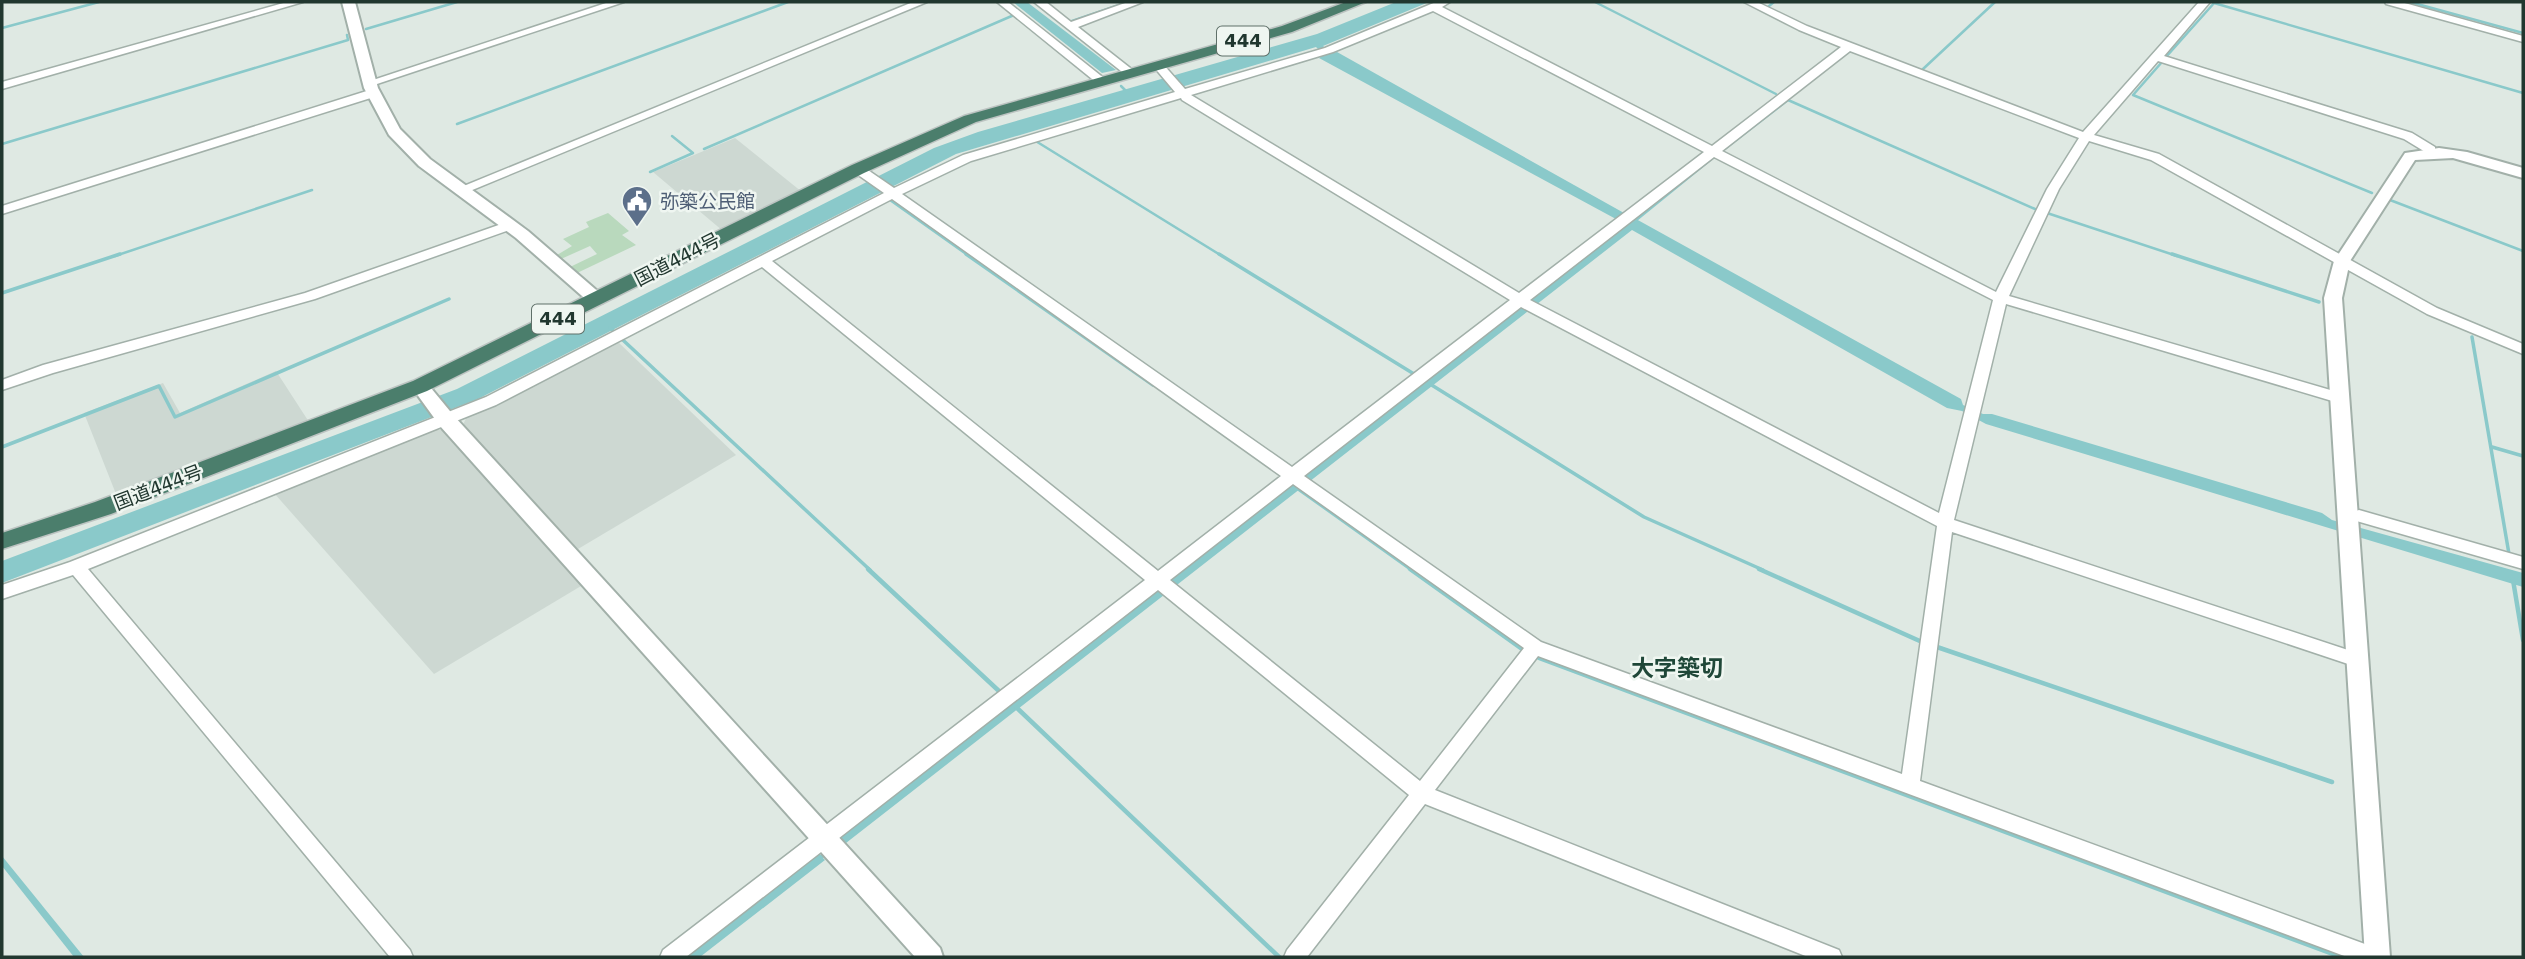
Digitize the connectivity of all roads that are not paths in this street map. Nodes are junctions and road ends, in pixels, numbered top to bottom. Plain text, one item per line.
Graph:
1 (298, 2) edge
2 (348, 2) edge
3 (618, 2) edge
4 (922, 2) edge
5 (1002, 2) edge
6 (1039, 2) edge
7 (1138, 2) edge
8 (1359, 2) edge
9 (1749, 2) edge
10 (1782, 2) edge
11 (2205, 2) edge
12 (2390, 2) edge
13 (1440, 4) edge
14 (1769, 12) junction
15 (1070, 26) junction
16 (2523, 39) edge
17 (1849, 46) junction
18 (2156, 57) junction
19 (1162, 69) junction
20 (1128, 73) junction
21 (1103, 80) junction
22 (2, 86) edge
23 (372, 88) junction
24 (1181, 91) junction
25 (2086, 136) junction
26 (2431, 150) junction
27 (1714, 152) junction
28 (864, 173) junction
29 (2523, 173) edge
30 (460, 190) junction
31 (890, 193) junction
32 (2, 210) edge
33 (510, 225) junction
34 (763, 261) junction
35 (2342, 261) junction
36 (596, 299) junction
37 (2000, 299) junction
38 (1526, 304) junction
39 (2523, 349) edge
40 (2, 385) edge
41 (424, 391) junction
42 (2339, 398) junction
43 (446, 419) junction
44 (1299, 480) junction
45 (1945, 523) junction
46 (2351, 524) junction
47 (2, 541) edge
48 (2523, 563) edge
49 (76, 567) junction
50 (1162, 587) junction
51 (2, 592) edge
52 (1535, 647) junction
53 (2357, 660) junction
54 (1910, 786) junction
55 (1422, 794) junction
56 (830, 844) junction
57 (403, 957) edge
58 (670, 957) edge
59 (931, 957) edge
60 (1294, 957) edge
61 (1832, 957) edge
62 (2375, 957) edge

1 - 22 street
2 - 23 street
3 - 23 street
4 - 30 street
5 - 21 street
6 - 15 street
7 - 15 street
8 - 19 highway, 国道444号 / 444
9 - 14 street
10 - 14 street
11 - 18 street
12 - 16 street
13 - 24 street
13 - 27 street
14 - 17 street
15 - 20 street
17 - 25 street
17 - 27 street
18 - 25 street
18 - 26 street
19 - 20 highway, 国道444号 / 444
19 - 24 street
20 - 21 highway, 国道444号 / 444
21 - 28 highway, 国道444号 / 444
23 - 30 street
23 - 32 street
24 - 31 street
24 - 38 street
25 - 35 street
25 - 37 street
26 - 29 street
26 - 35 street
27 - 37 street
27 - 38 street
28 - 31 street
28 - 36 highway, 国道444号 / 444
30 - 33 street
31 - 34 street
31 - 44 street
33 - 36 street
33 - 40 street
34 - 43 street
34 - 50 street
35 - 39 street
35 - 42 street
36 - 41 highway, 国道444号 / 444
37 - 42 street
37 - 45 street
38 - 44 street
38 - 45 street
41 - 43 street
41 - 47 highway, 国道444号 / 444
42 - 46 street
43 - 49 street
43 - 56 street
44 - 50 street
44 - 52 street
45 - 53 street
45 - 54 street
46 - 48 street
46 - 53 street
49 - 51 street
49 - 57 street
50 - 55 street
50 - 56 street
52 - 54 street
52 - 55 street
53 - 62 street
54 - 62 street
55 - 60 street
55 - 61 street
56 - 58 street
56 - 59 street

